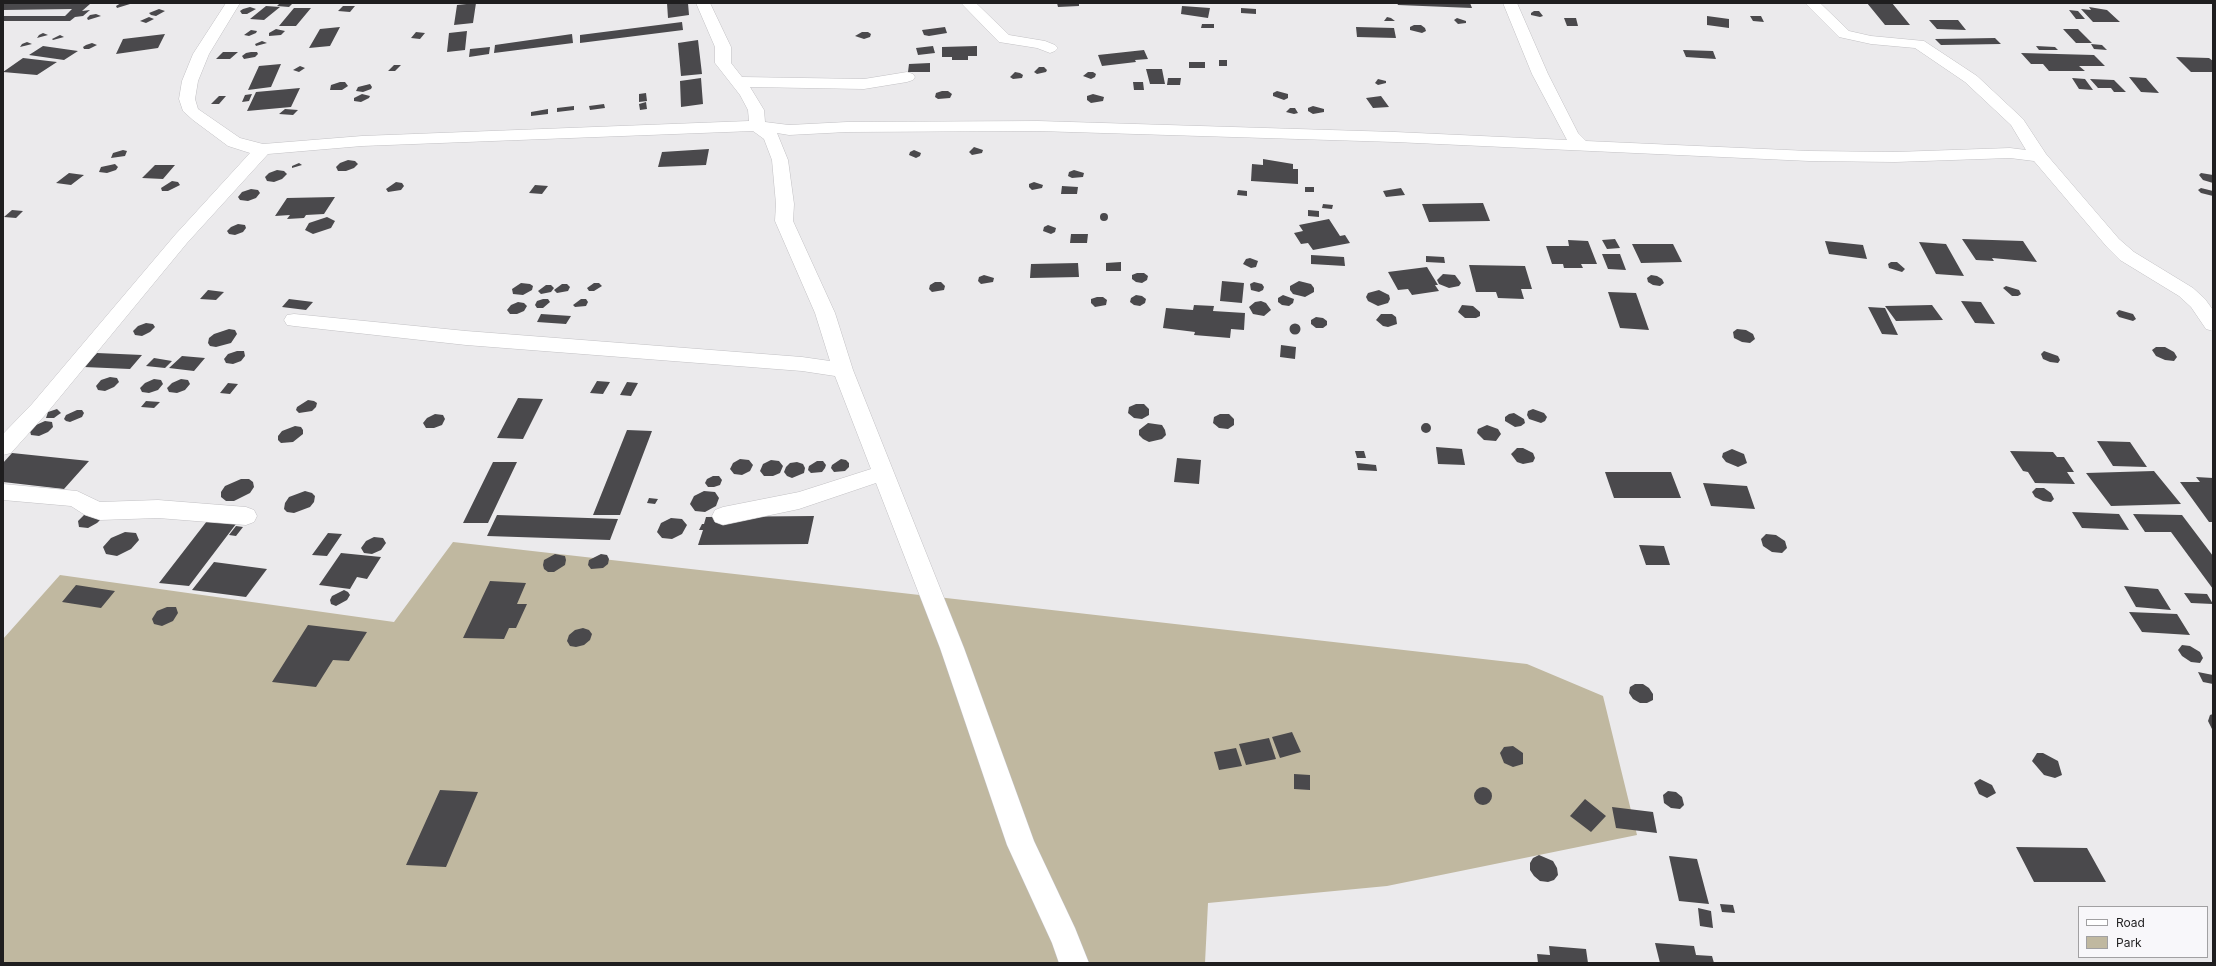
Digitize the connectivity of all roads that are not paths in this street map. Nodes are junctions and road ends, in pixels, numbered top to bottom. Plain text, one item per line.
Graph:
1 (233, 3) edge
2 (703, 3) edge
3 (968, 3) edge
4 (1510, 3) edge
5 (1812, 3) edge
6 (1050, 48) dead end
7 (907, 77) dead end
8 (736, 82) junction
9 (757, 126) junction
10 (1581, 146) junction
11 (263, 149) junction
12 (2039, 157) junction
13 (294, 320) dead end
14 (2213, 324) edge
15 (843, 370) junction
16 (3, 447) edge
17 (883, 473) junction
18 (3, 492) edge
19 (246, 516) dead end
20 (723, 516) dead end
21 (1074, 963) edge

1 - 11 street
2 - 8 street
3 - 6 street
4 - 10 street
5 - 12 street
7 - 8 street
8 - 9 street
9 - 10 street
9 - 11 street
9 - 15 street
10 - 12 street
11 - 16 street
12 - 14 street
13 - 15 street
15 - 17 street
17 - 20 street
17 - 21 street
18 - 19 street

